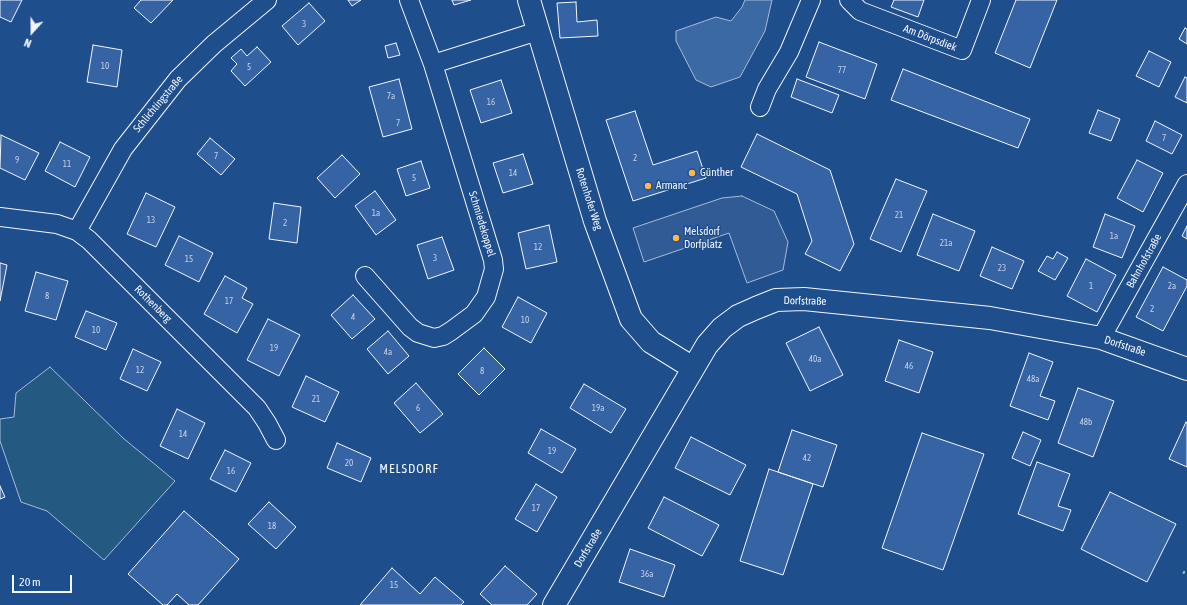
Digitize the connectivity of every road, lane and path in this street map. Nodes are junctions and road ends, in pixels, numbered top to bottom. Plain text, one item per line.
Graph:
1 (267, 0) edge
2 (410, 0) edge
3 (529, 0) edge
4 (810, 0) edge
5 (850, 0) edge
6 (981, 0) edge
7 (538, 31) junction
8 (433, 64) junction
9 (760, 107) dead end
10 (1187, 184) edge
11 (0, 217) edge
12 (77, 231) junction
13 (365, 276) dead end
14 (1101, 338) junction
15 (693, 368) junction
16 (1187, 369) edge
17 (276, 440) dead end
18 (554, 605) edge

1 - 12 street, Schlichtingstraße
2 - 8 street, Schmiedekoppel
3 - 7 street, Rotenhofer Weg
4 - 9 street
5 - 6 street, Am Dörpsdiek
7 - 8 street
7 - 15 street, Rotenhofer Weg
8 - 13 street, Schmiedekoppel
10 - 14 street, Bahnhofstraße
11 - 12 street, Rothenberg
12 - 17 street, Rothenberg
14 - 15 street, Dorfstraße
14 - 16 street, Dorfstraße
15 - 18 street, Dorfstraße

